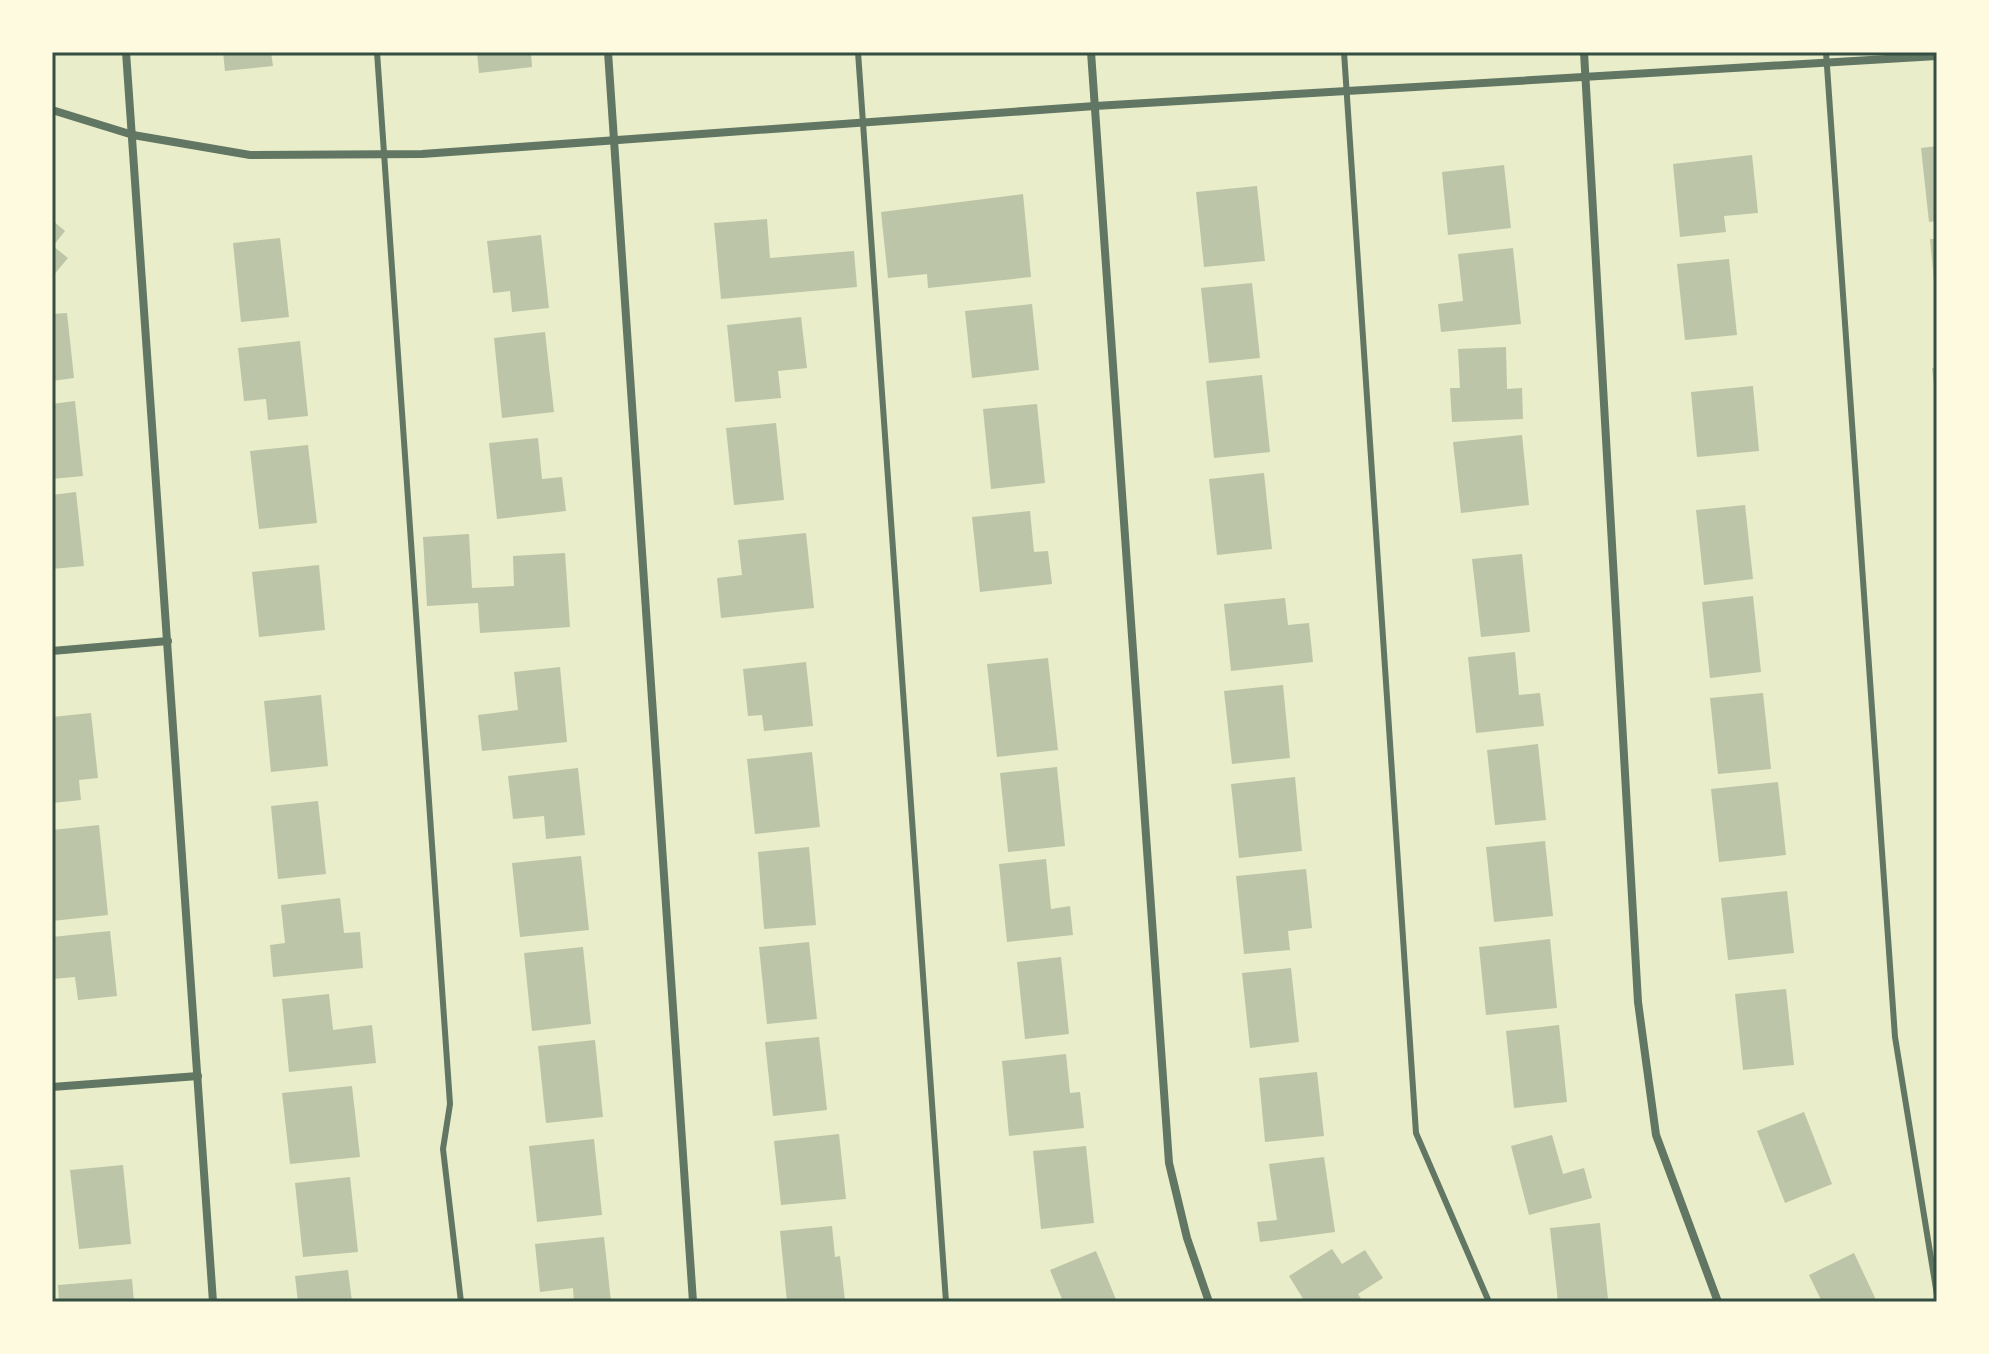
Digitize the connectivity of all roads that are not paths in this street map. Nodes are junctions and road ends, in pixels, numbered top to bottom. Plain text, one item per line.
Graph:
1 (126, 52) edge
2 (377, 52) edge
3 (608, 52) edge
4 (858, 52) edge
5 (1091, 52) edge
6 (1344, 52) edge
7 (1584, 52) edge
8 (1937, 56) edge
9 (1826, 57) edge
10 (1586, 78) junction
11 (1347, 92) junction
12 (1095, 106) junction
13 (52, 110) edge
14 (864, 122) junction
15 (133, 135) junction
16 (615, 139) junction
17 (386, 154) junction
18 (168, 641) junction
19 (52, 651) edge
20 (198, 1076) junction
21 (52, 1087) edge
22 (1937, 1295) edge
23 (213, 1302) edge
24 (461, 1302) edge
25 (693, 1302) edge
26 (946, 1302) edge
27 (1209, 1302) edge
28 (1489, 1302) edge
29 (1718, 1302) edge

1 - 15 street
2 - 17 lane
3 - 16 street
4 - 14 lane
5 - 12 street
6 - 11 lane
7 - 10 street
8 - 9 street
9 - 10 street
9 - 22 lane
10 - 11 street
10 - 29 street
11 - 12 street
11 - 28 lane
12 - 14 street
12 - 27 street
13 - 15 street
14 - 16 street
14 - 26 lane
15 - 17 street
15 - 18 street
16 - 17 street
16 - 25 street
17 - 24 lane
18 - 19 street
18 - 20 street
20 - 21 street
20 - 23 street

